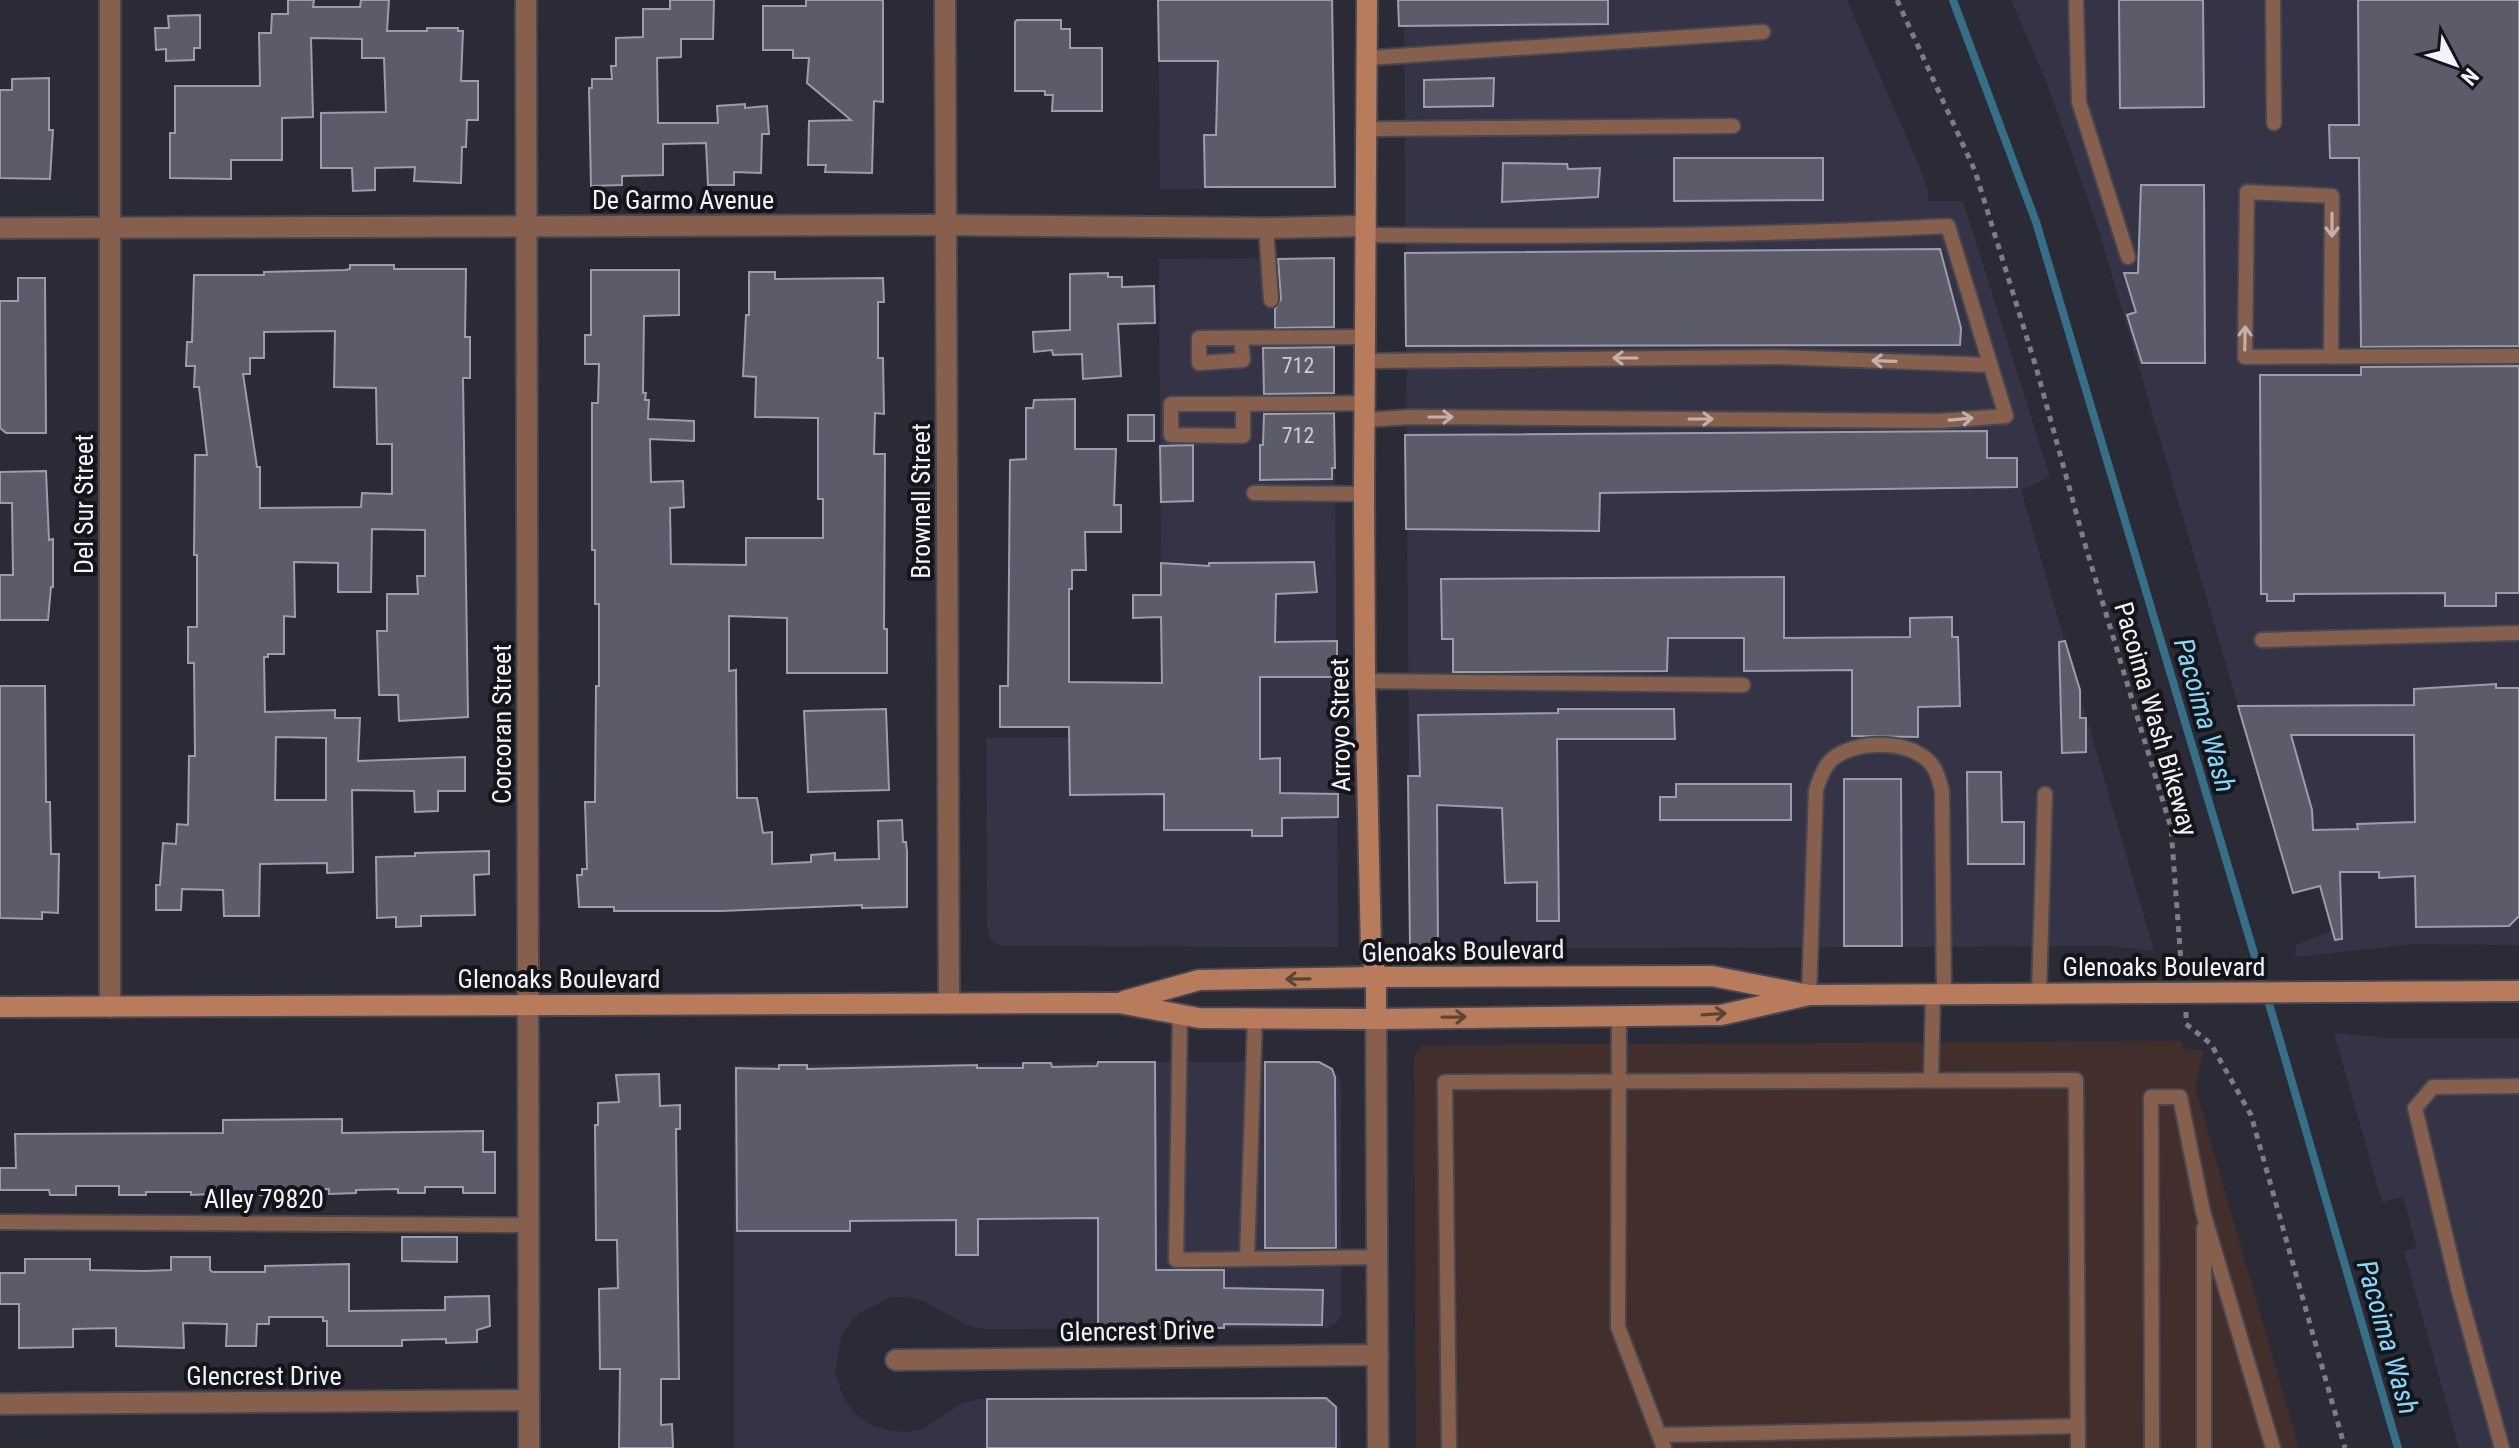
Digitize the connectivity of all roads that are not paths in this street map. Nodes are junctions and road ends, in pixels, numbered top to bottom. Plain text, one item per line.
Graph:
1 (110, 0) edge
2 (526, 0) edge
3 (945, 0) edge
4 (1367, 0) edge
5 (2076, 0) edge
6 (2273, 0) edge
7 (1763, 32) dead end
8 (1368, 58) junction
9 (2274, 123) dead end
10 (1733, 126) dead end
11 (1368, 129) junction
12 (946, 225) junction
13 (528, 226) junction
14 (110, 227) junction
15 (0, 228) edge
16 (1266, 228) junction
17 (1366, 230) junction
18 (2128, 257) dead end
19 (1271, 300) dead end
20 (1366, 337) junction
21 (1241, 338) dead end
22 (2519, 356) edge
23 (2331, 357) junction
24 (1366, 361) junction
25 (1990, 365) junction
26 (1243, 404) junction
27 (1364, 412) junction
28 (1254, 493) dead end
29 (1364, 494) junction
30 (2519, 633) edge
31 (2262, 640) dead end
32 (1365, 681) junction
33 (1743, 685) dead end
34 (2045, 794) dead end
35 (1376, 977) junction
36 (2519, 991) edge
37 (1938, 994) junction
38 (2039, 994) junction
39 (1809, 995) junction
40 (949, 1003) junction
41 (1119, 1003) junction
42 (527, 1005) junction
43 (0, 1007) edge
44 (110, 1007) junction
45 (1180, 1015) junction
46 (1619, 1016) junction
47 (1255, 1018) junction
48 (1376, 1019) junction
49 (1931, 1080) junction
50 (1619, 1081) junction
51 (2519, 1086) edge
52 (2203, 1212) junction
53 (0, 1222) edge
54 (528, 1225) junction
55 (1377, 1257) junction
56 (1247, 1259) junction
57 (1378, 1355) junction
58 (896, 1360) dead end
59 (529, 1400) junction
60 (0, 1404) edge
61 (2078, 1426) junction
62 (1661, 1442) edge
63 (529, 1448) edge
64 (1378, 1448) edge
65 (1449, 1448) edge
66 (2078, 1448) edge
67 (2152, 1448) edge
68 (2204, 1448) edge
69 (2273, 1448) edge
70 (2502, 1448) edge

1 - 14 street, Del Sur Street
2 - 13 street, Corcoran Street
3 - 12 street, Brownell Street
4 - 8 main road, Arroyo Street
5 - 18 lane
6 - 9 lane
7 - 8 lane
8 - 11 main road, Arroyo Street
10 - 11 lane
11 - 17 main road, Arroyo Street
12 - 13 street, De Garmo Avenue
12 - 16 street, De Garmo Avenue
12 - 40 street, Brownell Street
13 - 14 street, De Garmo Avenue
13 - 42 street, Corcoran Street
14 - 15 street, De Garmo Avenue
14 - 44 street, Del Sur Street
16 - 17 street, De Garmo Avenue
16 - 19 lane
17 - 20 main road, Arroyo Street
17 - 25 lane
20 - 21 lane
20 - 24 main road, Arroyo Street
22 - 23 lane
23 -> 23 lane
25 -> 24 lane
24 - 27 main road, Arroyo Street
27 -> 25 lane
26 - 26 lane
26 - 27 lane
27 - 29 main road, Arroyo Street
28 - 29 lane
29 - 32 main road, Arroyo Street
30 - 31 lane
32 - 33 lane
32 - 35 main road, Arroyo Street
34 - 38 lane
35 - 39 main road, Glenoaks Boulevard
35 -> 41 main road, Glenoaks Boulevard
35 - 48 main road, Arroyo Street
36 - 38 main road, Glenoaks Boulevard
37 - 38 main road, Glenoaks Boulevard
37 - 39 main road, Glenoaks Boulevard
37 - 39 lane
37 - 49 lane
46 -> 39 main road, Glenoaks Boulevard
40 - 41 main road, Glenoaks Boulevard
40 - 42 main road, Glenoaks Boulevard
41 - 45 main road, Glenoaks Boulevard
42 - 44 main road, Glenoaks Boulevard
42 - 54 street, Corcoran Street
43 - 44 main road, Glenoaks Boulevard
45 - 47 main road, Glenoaks Boulevard
45 - 56 lane
48 -> 46 main road, Glenoaks Boulevard
46 - 50 lane
47 - 48 main road, Glenoaks Boulevard
47 - 56 lane
48 - 55 street, Arroyo Street
49 - 50 lane
49 - 61 lane
50 - 62 lane
50 - 65 lane
51 - 70 lane
52 - 67 lane
52 - 68 lane
52 - 69 lane
53 - 54 lane, Alley 79820
54 - 59 street, Corcoran Street
55 - 56 lane
55 - 57 street, Arroyo Street
57 - 58 street, Glencrest Drive
57 - 64 street, Arroyo Street
59 - 60 street, Glencrest Drive
59 - 63 street, Corcoran Street
61 - 62 lane
61 - 66 lane

